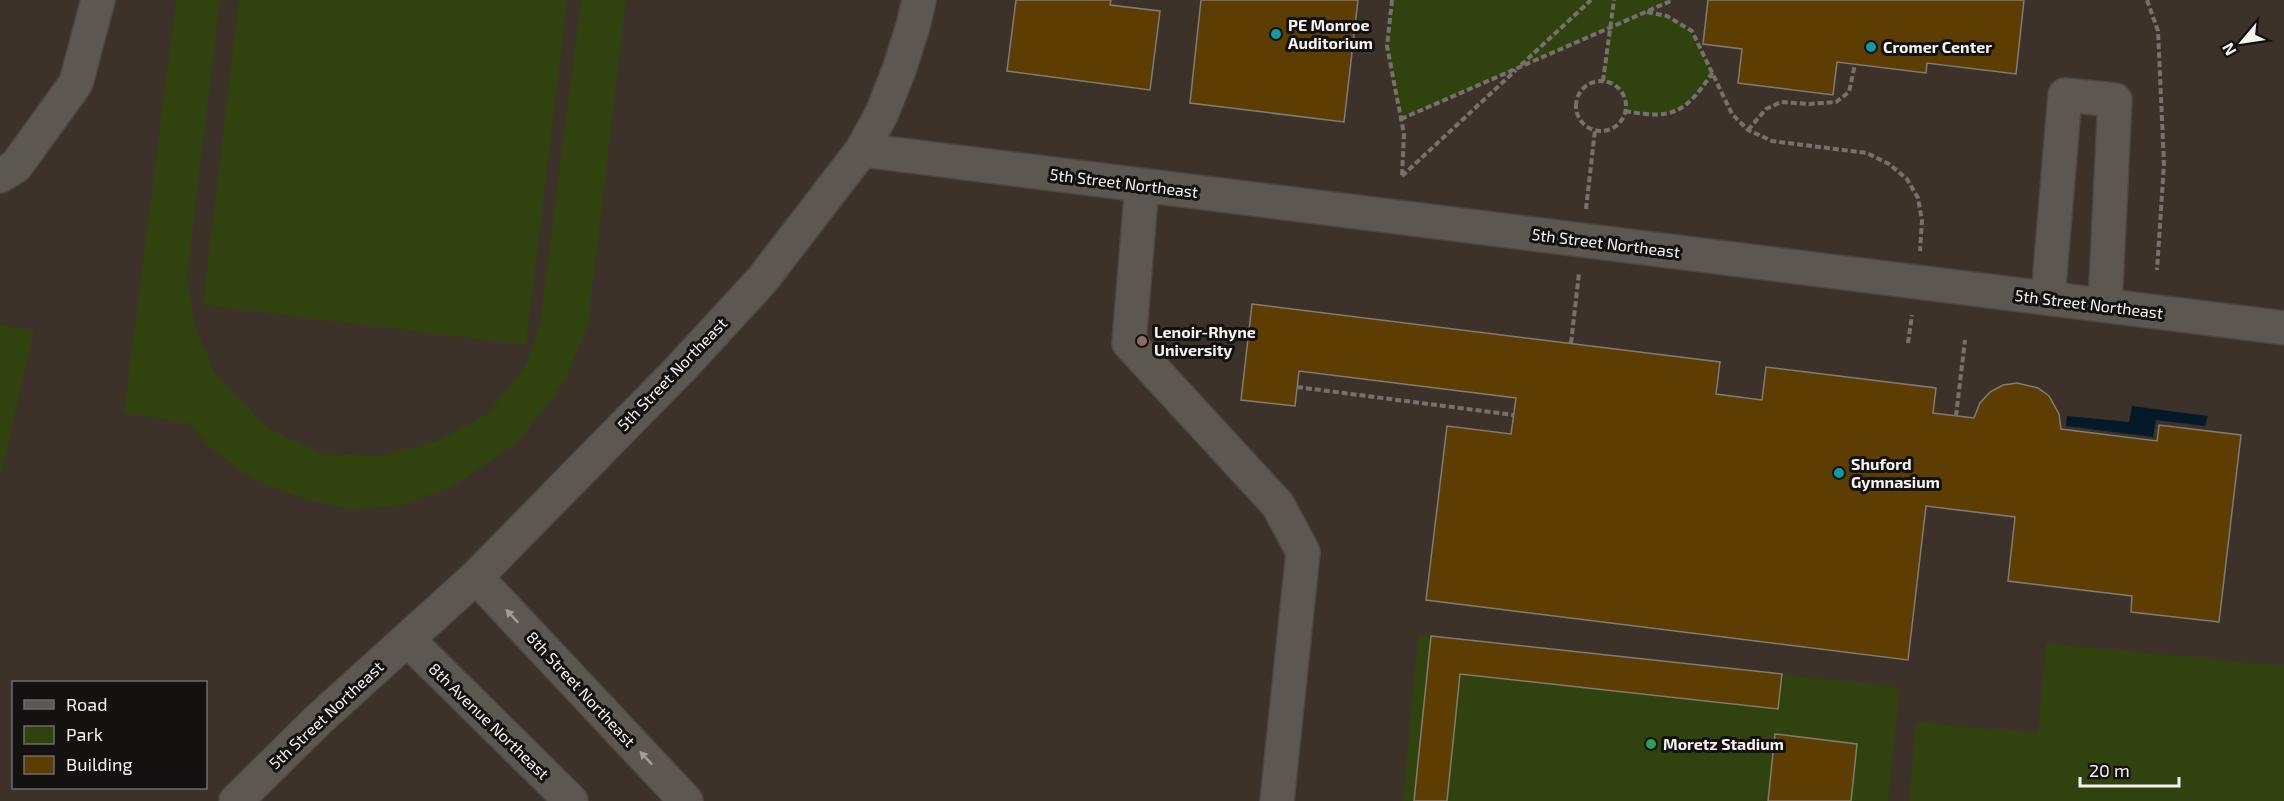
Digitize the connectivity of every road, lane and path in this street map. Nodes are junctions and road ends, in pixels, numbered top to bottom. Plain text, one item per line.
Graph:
1 (98, 0) edge
2 (919, 0) edge
3 (1392, 0) edge
4 (1592, 0) edge
5 (1614, 0) edge
6 (1673, 0) edge
7 (2147, 0) edge
8 (1647, 12) junction
9 (1611, 28) junction
10 (1855, 64) dead end
11 (1519, 67) junction
12 (1713, 72) junction
13 (1604, 81) junction
14 (1625, 111) junction
15 (1401, 119) junction
16 (1748, 130) junction
17 (862, 150) junction
18 (0, 176) edge
19 (1142, 186) junction
20 (1921, 240) dead end
21 (2157, 270) dead end
22 (2048, 298) junction
23 (2105, 305) junction
24 (2284, 328) edge
25 (1965, 340) dead end
26 (1298, 387) dead end
27 (1514, 416) dead end
28 (1956, 416) dead end
29 (476, 577) junction
30 (408, 640) junction
31 (236, 801) edge
32 (571, 801) edge
33 (686, 801) edge
34 (1277, 801) edge

1 - 18 street
2 - 17 street
3 - 15 path
4 - 11 path
5 - 9 path
6 - 8 path
7 - 21 path
8 - 9 path
8 - 12 path
9 - 11 path
9 - 13 path
10 - 16 path
11 - 15 path
11 - 15 path
12 - 14 path
12 - 16 path
13 - 14 path
13 - 14 path
16 - 20 path
17 - 19 street, 5th Street Northeast
17 - 29 street, 5th Street Northeast
19 - 22 street, 5th Street Northeast
19 - 34 street
22 - 23 street, 5th Street Northeast
22 - 23 street
23 - 24 street, 5th Street Northeast
25 - 28 path
26 - 27 path
29 - 30 street, 5th Street Northeast
33 -> 29 street, 8th Street Northeast
30 - 31 street, 5th Street Northeast
30 - 32 street, 8th Avenue Northeast

